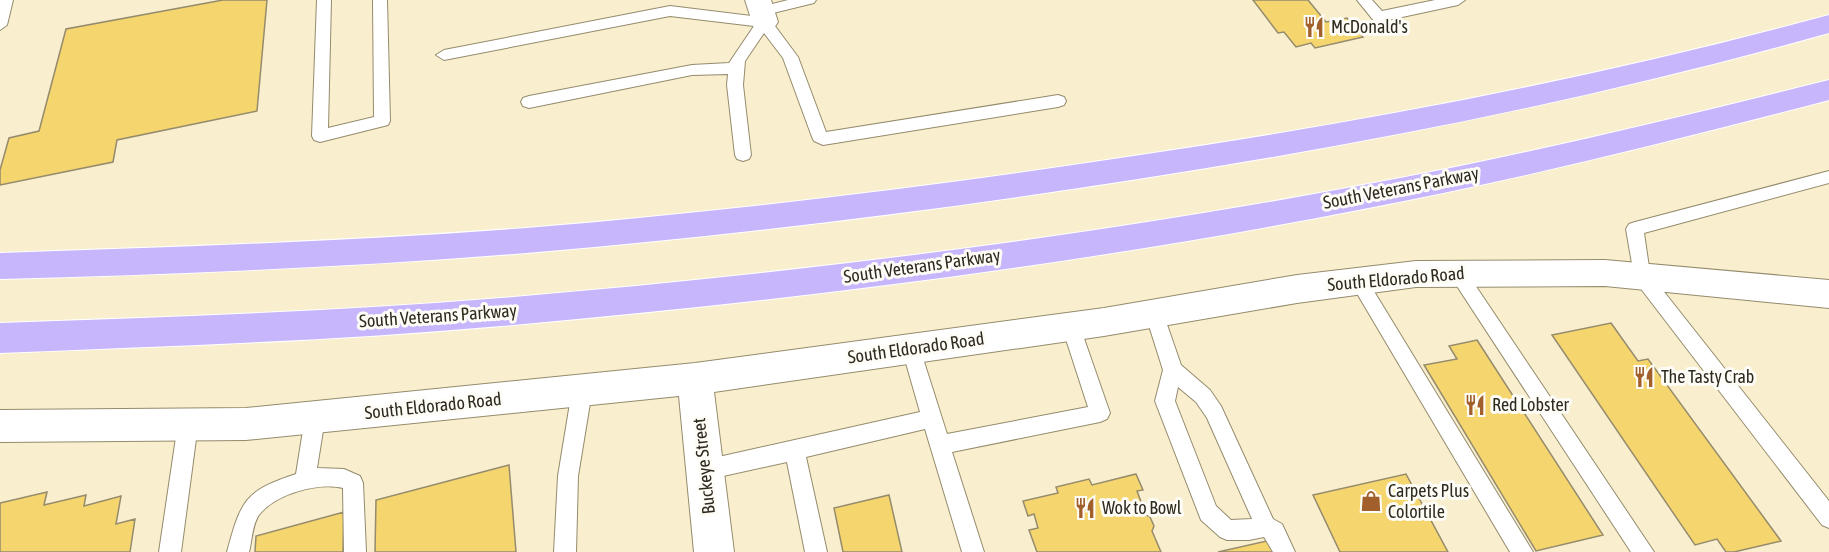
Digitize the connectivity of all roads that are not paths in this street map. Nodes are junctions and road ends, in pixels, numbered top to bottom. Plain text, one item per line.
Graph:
1 (6, 0) edge
2 (324, 0) edge
3 (380, 0) edge
4 (809, 0) edge
5 (1364, 0) edge
6 (1458, 0) edge
7 (761, 11) edge
8 (1829, 24) edge
9 (0, 25) edge
10 (444, 55) dead end
11 (736, 68) junction
12 (1829, 90) edge
13 (1058, 101) dead end
14 (529, 102) dead end
15 (743, 155) dead end
16 (1829, 177) edge
17 (0, 266) edge
18 (1457, 272) junction
19 (1641, 276) junction
20 (1358, 280) junction
21 (1829, 294) edge
22 (1154, 313) junction
23 (1071, 327) junction
24 (0, 338) edge
25 (911, 349) junction
26 (1173, 370) junction
27 (695, 379) junction
28 (582, 391) junction
29 (315, 417) junction
30 (932, 418) junction
31 (188, 424) junction
32 (0, 426) edge
33 (940, 446) junction
34 (795, 451) junction
35 (705, 470) junction
36 (305, 482) junction
37 (1829, 518) edge
38 (1266, 526) junction
39 (170, 552) edge
40 (238, 552) edge
41 (355, 552) edge
42 (565, 552) edge
43 (714, 552) edge
44 (816, 552) edge
45 (973, 552) edge
46 (1284, 552) edge
47 (1522, 552) edge
48 (1643, 552) edge

1 - 9 lane
2 - 3 lane
4 - 7 lane
5 - 6 lane
7 - 10 lane
7 - 11 lane
7 - 13 lane
8 - 17 highway
11 - 14 lane
11 - 15 lane
12 - 24 highway, South Veterans Parkway
16 - 19 lane
18 - 19 street, South Eldorado Road
18 - 20 street, South Eldorado Road
18 - 48 lane
19 - 21 street, South Eldorado Road
19 - 37 lane
20 - 22 street, South Eldorado Road
20 - 47 lane
22 - 23 street, South Eldorado Road
22 - 26 lane
23 - 25 street, South Eldorado Road
23 - 33 lane
25 - 27 street, South Eldorado Road
25 - 30 lane
26 - 38 lane
26 - 38 lane
27 - 28 street, South Eldorado Road
27 - 35 street, Buckeye Street
28 - 29 street, South Eldorado Road
28 - 42 lane
29 - 31 street, South Eldorado Road
29 - 36 lane
30 - 33 lane
30 - 34 lane
31 - 32 street, South Eldorado Road
31 - 39 lane
33 - 45 lane
34 - 35 lane
34 - 44 lane
35 - 43 street, Buckeye Street
36 - 40 lane
36 - 41 lane
38 - 46 lane

